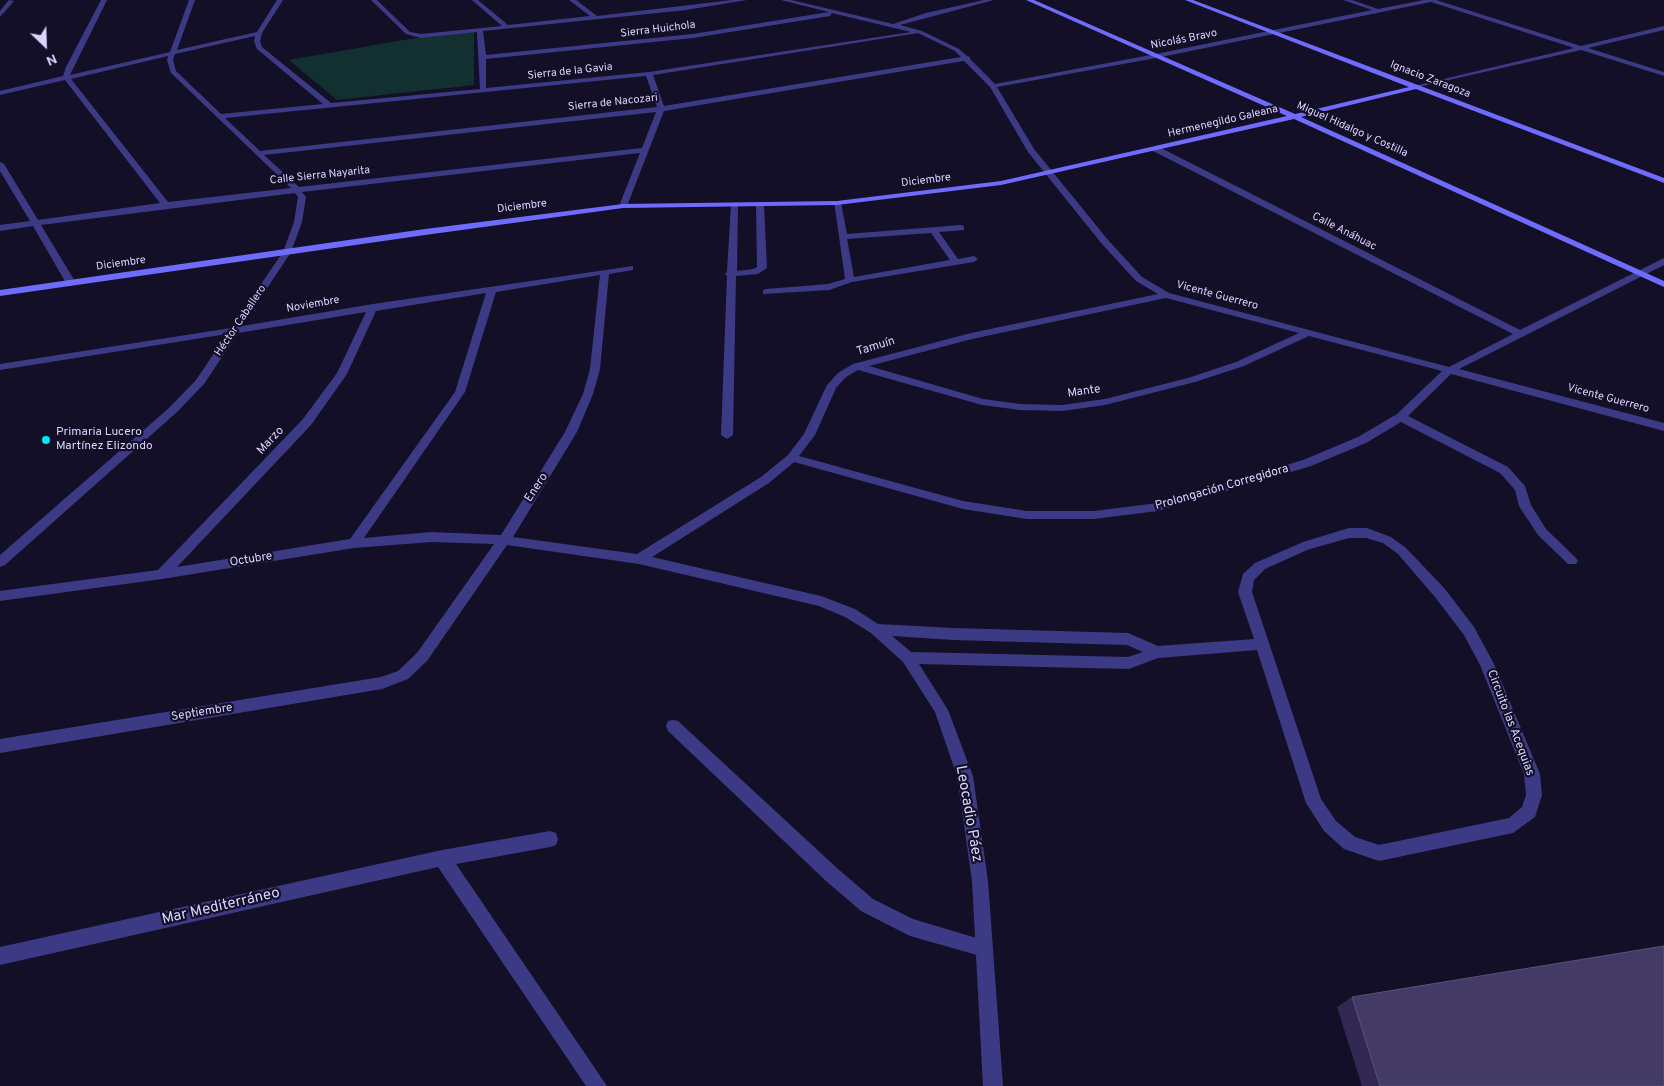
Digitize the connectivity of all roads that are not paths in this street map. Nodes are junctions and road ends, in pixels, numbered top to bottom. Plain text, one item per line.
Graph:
1 (104, 0) edge
2 (192, 0) edge
3 (280, 0) edge
4 (374, 0) edge
5 (475, 0) edge
6 (572, 0) edge
7 (672, 0) edge
8 (744, 0) edge
9 (784, 0) edge
10 (991, 0) edge
11 (1029, 0) edge
12 (1188, 0) edge
13 (1346, 0) edge
14 (1431, 0) edge
15 (11, 1) edge
16 (3, 8) edge
17 (686, 8) junction
18 (1377, 10) junction
19 (835, 13) junction
20 (0, 15) edge
21 (596, 18) junction
22 (895, 25) junction
23 (507, 27) junction
24 (1664, 28) edge
25 (480, 30) junction
26 (920, 32) junction
27 (259, 33) junction
28 (1274, 33) junction
29 (1582, 48) junction
30 (175, 51) junction
31 (1156, 56) junction
32 (483, 57) junction
33 (968, 58) junction
34 (649, 74) junction
35 (1664, 74) edge
36 (66, 77) junction
37 (993, 86) junction
38 (1416, 87) junction
39 (482, 90) junction
40 (0, 92) edge
41 (329, 106) junction
42 (661, 109) junction
43 (221, 116) junction
44 (1293, 117) junction
45 (1156, 149) junction
46 (644, 150) junction
47 (259, 153) junction
48 (0, 164) edge
49 (1050, 173) junction
50 (4, 175) edge
51 (1664, 181) edge
52 (297, 190) junction
53 (837, 203) junction
54 (166, 205) junction
55 (623, 206) junction
56 (734, 206) junction
57 (760, 206) junction
58 (34, 223) junction
59 (0, 228) edge
60 (961, 228) dead end
61 (933, 230) junction
62 (843, 237) junction
63 (287, 252) junction
64 (974, 260) dead end
65 (1664, 261) edge
66 (956, 262) junction
67 (630, 268) dead end
68 (605, 272) junction
69 (1639, 273) junction
70 (730, 274) junction
71 (850, 280) junction
72 (70, 283) junction
73 (1664, 284) edge
74 (492, 290) junction
75 (766, 292) dead end
76 (0, 293) edge
77 (1166, 295) junction
78 (373, 307) junction
79 (234, 331) junction
80 (1308, 333) junction
81 (1522, 335) junction
82 (857, 366) junction
83 (0, 367) edge
84 (1448, 371) junction
85 (1401, 417) junction
86 (1664, 427) edge
87 (727, 435) dead end
88 (792, 458) junction
89 (504, 540) junction
90 (354, 543) junction
91 (639, 559) junction
92 (0, 562) edge
93 (1572, 562) dead end
94 (162, 574) junction
95 (0, 596) edge
96 (876, 629) junction
97 (1261, 644) junction
98 (1157, 652) junction
99 (908, 658) junction
100 (403, 674) joint
101 (674, 726) dead end
102 (0, 746) edge
103 (550, 839) dead end
104 (442, 858) junction
105 (984, 948) junction
106 (0, 956) edge
107 (597, 1086) edge
108 (994, 1086) edge

1 - 36 street
2 - 30 street
3 - 27 street
4 - 25 street
5 - 23 street
6 - 21 street
7 - 17 street
8 - 17 street
9 - 19 street, Vicente Guerrero
10 - 22 street
11 - 31 street, Miguel Hidalgo y Costilla
12 - 28 street, Ignacio Zaragoza
13 - 18 street, Nicolás Bravo
14 - 18 street, Nicolás Bravo
14 - 29 street
15 - 16 street
16 - 20 street
17 - 21 street
18 - 28 street, Nicolás Bravo
19 - 22 street, Vicente Guerrero
19 - 32 street, Sierra Huichola
21 - 23 street
22 - 26 street, Vicente Guerrero
23 - 25 street
24 - 29 street, Hermenegildo Galeana
25 - 32 street
26 - 33 street, Vicente Guerrero
26 - 34 street, Sierra de la Gavia
27 - 30 street
27 - 41 street
28 - 31 street, Nicolás Bravo
28 - 38 street, Ignacio Zaragoza
29 - 35 street
29 - 38 street, Hermenegildo Galeana
30 - 36 street
30 - 43 street
31 - 37 street, Nicolás Bravo
31 - 44 street, Miguel Hidalgo y Costilla
32 - 39 street
33 - 37 street, Vicente Guerrero
33 - 42 street, Sierra de Nacozari
34 - 39 street, Sierra de la Gavia
34 - 42 street
36 - 40 street
36 - 54 street
37 - 49 street, Vicente Guerrero
38 - 44 street, Hermenegildo Galeana
38 - 51 street, Ignacio Zaragoza
39 - 41 street, Sierra de la Gavia
41 - 43 street, Sierra de la Gavia
42 - 46 street
42 - 47 street, Sierra de Nacozari
43 - 47 street
44 - 45 street, Hermenegildo Galeana
44 - 69 street, Miguel Hidalgo y Costilla
45 - 49 street, Hermenegildo Galeana
45 - 81 street, Calle Anáhuac
46 - 52 street, Calle Sierra Nayarita
46 - 55 street
47 - 52 street
48 - 50 street
49 - 53 street, Diciembre
49 - 77 street, Vicente Guerrero
50 - 58 street
52 - 54 street, Calle Sierra Nayarita
52 - 63 street, Héctor Caballero
53 - 57 street, Diciembre
53 - 62 street
54 - 58 street, Calle Sierra Nayarita
55 - 56 street, Diciembre
55 - 63 street, Diciembre
56 - 57 street, Diciembre
56 - 70 street
57 - 70 street
58 - 59 street, Calle Sierra Nayarita
58 - 72 street
60 - 61 street
61 - 62 street
61 - 66 street
62 - 71 street
63 - 72 street, Diciembre
63 - 79 street, Héctor Caballero
64 - 66 street
65 - 69 street, Prolongación Corregidora
66 - 71 street
67 - 68 street, Noviembre
68 - 74 street, Noviembre
68 - 89 street, Enero
69 - 73 street, Miguel Hidalgo y Costilla
69 - 81 street, Prolongación Corregidora
70 - 87 street
71 - 75 street
72 - 76 street, Diciembre
74 - 78 street, Noviembre
74 - 90 street
77 - 80 street, Vicente Guerrero
77 - 82 street, Tamuín
78 - 79 street, Noviembre
78 - 94 street, Marzo
79 - 83 street, Noviembre
79 - 92 street, Héctor Caballero
80 - 82 street, Mante
80 - 84 street, Vicente Guerrero
81 - 84 street, Prolongación Corregidora
82 - 88 street, Tamuín
84 - 85 street, Prolongación Corregidora
84 - 86 street, Vicente Guerrero
85 - 88 street, Prolongación Corregidora
85 - 93 street
88 - 91 street, Tamuín
89 - 90 street, Octubre
89 - 91 street, Octubre
89 - 100 street, Enero
90 - 94 street, Octubre
91 - 96 street, Leocadio Páez
94 - 95 street, Octubre
96 - 98 street
96 - 99 street, Leocadio Páez
97 - 97 street, Circuito las Acequias
97 - 98 street
98 - 99 street
99 - 105 street, Leocadio Páez
100 - 102 street, Septiembre
101 - 105 street
103 - 104 street, Mar Mediterráneo
104 - 106 street, Mar Mediterráneo
104 - 107 street
105 - 108 street, Leocadio Páez

